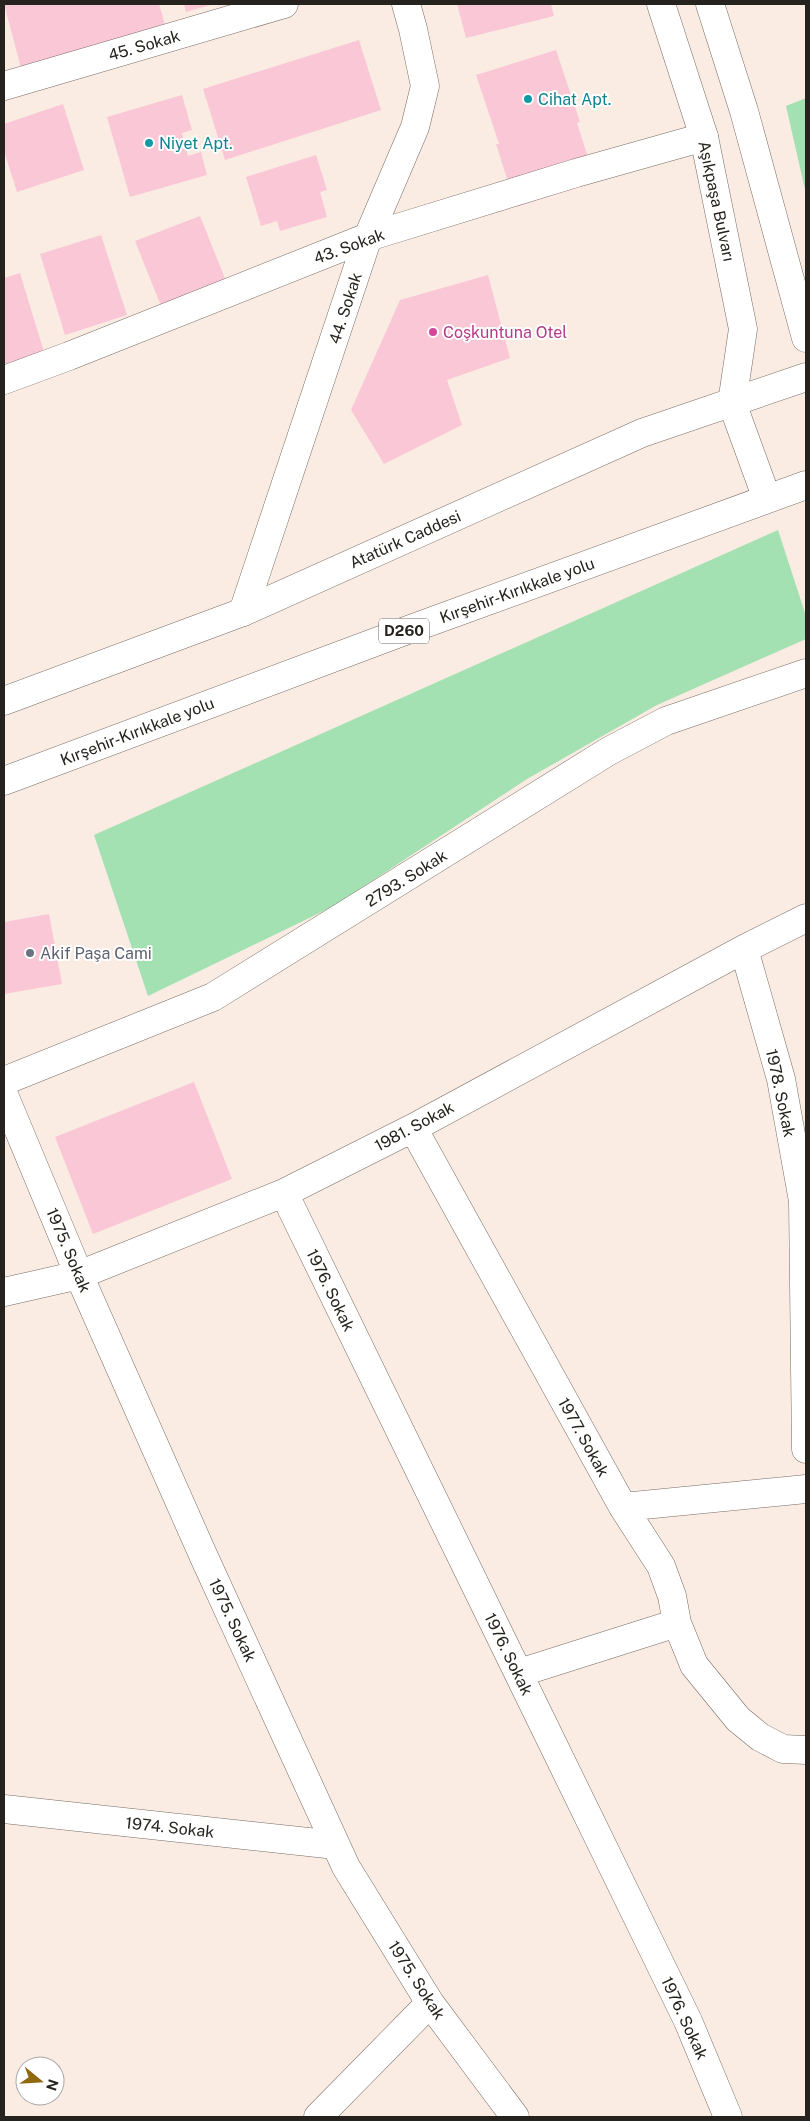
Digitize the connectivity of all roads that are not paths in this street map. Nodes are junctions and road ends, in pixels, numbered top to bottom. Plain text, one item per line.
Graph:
1 (284, 4) edge
2 (406, 4) edge
3 (661, 4) edge
4 (710, 4) edge
5 (4, 86) edge
6 (704, 137) junction
7 (368, 237) junction
8 (806, 338) edge
9 (806, 376) edge
10 (4, 380) edge
11 (732, 403) junction
12 (806, 485) edge
13 (767, 499) junction
14 (243, 612) junction
15 (806, 673) edge
16 (4, 701) edge
17 (4, 781) edge
18 (806, 918) edge
19 (744, 949) junction
20 (4, 1081) edge
21 (4, 1095) edge
22 (413, 1128) junction
23 (284, 1193) junction
24 (79, 1275) junction
25 (4, 1292) edge
26 (806, 1449) edge
27 (806, 1489) edge
28 (623, 1507) junction
29 (676, 1623) junction
30 (519, 1673) junction
31 (806, 1750) edge
32 (4, 1809) edge
33 (336, 1845) junction
34 (430, 2003) junction
35 (318, 2117) edge
36 (515, 2117) edge
37 (728, 2117) edge

1 - 5 main road, 45. Sokak
2 - 7 main road, 44. Sokak
3 - 6 main road, Aşıkpaşa Bulvarı
4 - 8 main road
6 - 7 main road, 43. Sokak
6 - 11 main road, Aşıkpaşa Bulvarı
7 - 10 main road, 43. Sokak
7 - 14 main road, 44. Sokak
9 - 11 main road, Atatürk Caddesi
11 - 13 main road
11 - 14 main road, Atatürk Caddesi
12 - 13 main road, Kırşehir-Kırıkkale yolu / D260
13 - 17 main road, Kırşehir-Kırıkkale yolu / D260
14 - 16 main road, Atatürk Caddesi
15 - 20 main road, 2793. Sokak
18 - 19 main road, 1981. Sokak
19 - 22 main road, 1981. Sokak
19 - 26 main road, 1978. Sokak
21 - 24 main road, 1975. Sokak
22 - 23 main road, 1981. Sokak
22 - 28 main road, 1977. Sokak
23 - 24 main road, 1981. Sokak
23 - 30 main road, 1976. Sokak
24 - 25 main road, 1981. Sokak
24 - 33 main road, 1975. Sokak
27 - 28 main road
28 - 29 main road, 1977. Sokak
29 - 30 main road
29 - 31 main road, 1977. Sokak
30 - 37 main road, 1976. Sokak
32 - 33 main road, 1974. Sokak
33 - 34 main road, 1975. Sokak
34 - 35 main road
34 - 36 main road, 1975. Sokak

